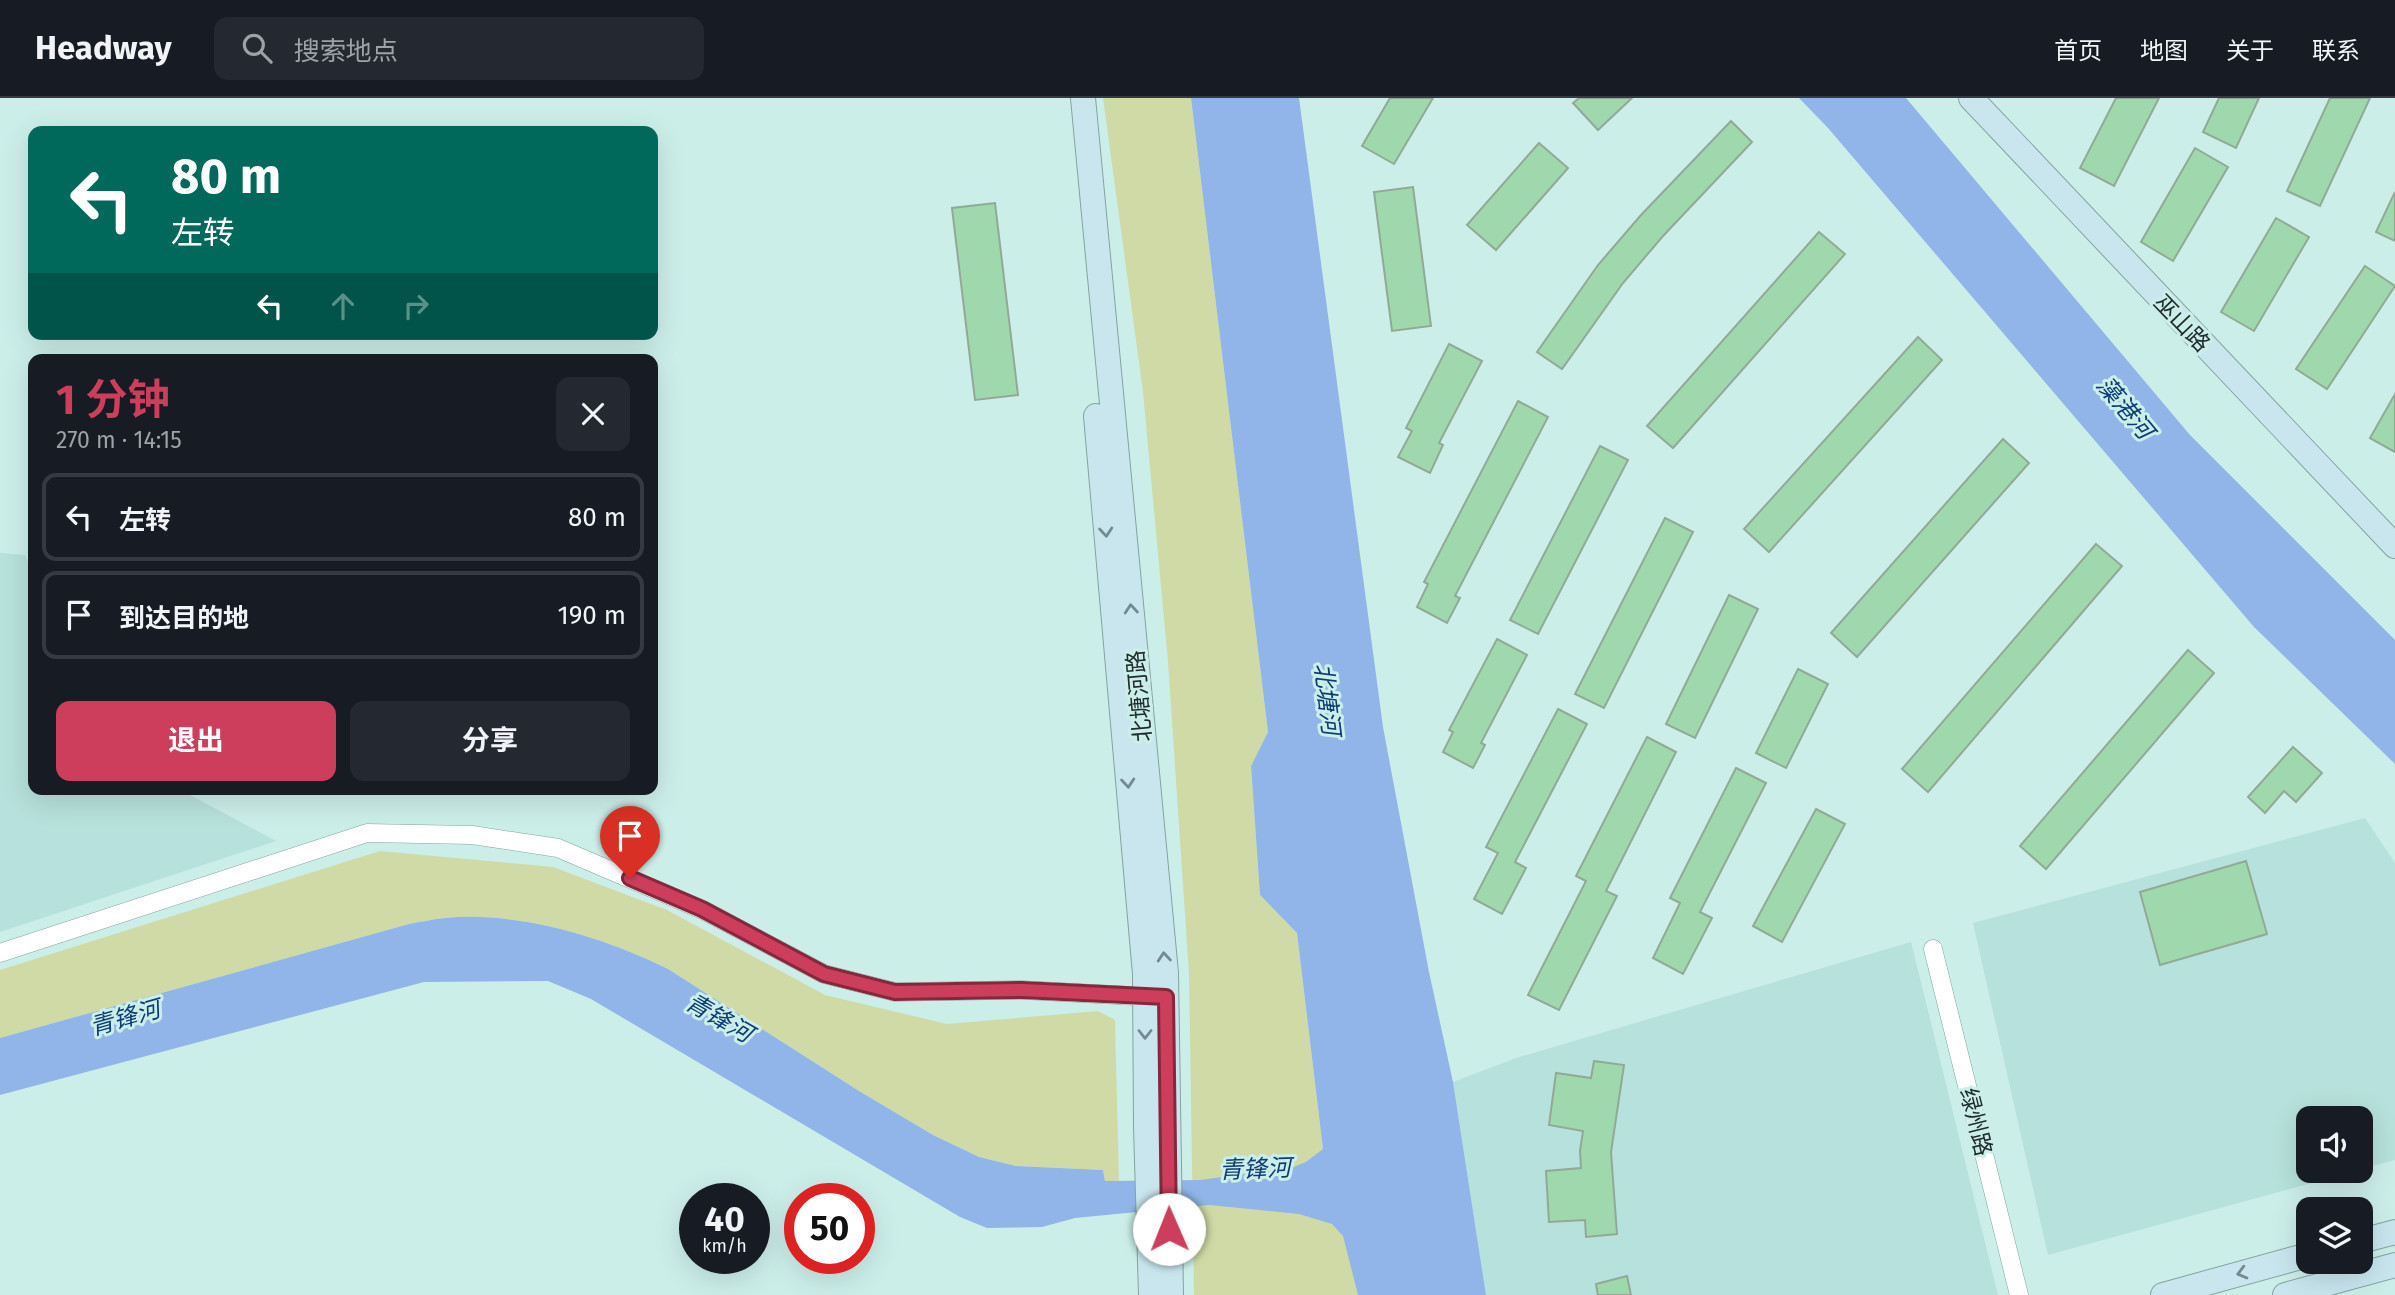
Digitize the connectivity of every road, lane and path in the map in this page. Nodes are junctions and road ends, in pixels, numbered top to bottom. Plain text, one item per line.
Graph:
1 (1068, 98) edge
2 (1083, 98) edge
3 (1971, 98) edge
4 (2395, 546) edge
5 (1933, 949) dead end
6 (0, 954) edge
7 (1155, 997) junction
8 (1159, 1228) junction
9 (2395, 1232) edge
10 (2373, 1238) edge
11 (2296, 1258) edge
12 (2395, 1265) edge
13 (1151, 1295) edge
14 (1171, 1295) edge
15 (2019, 1295) edge
16 (2162, 1295) edge
17 (2285, 1295) edge

1 -> 7 main road, 北塘河路
7 -> 2 main road, 北塘河路
3 - 4 main road, 巫山路
5 - 15 street, 绿州路
6 - 7 street
7 - 8 main road, 北塘河路
8 - 13 main road, 北塘河路
8 - 14 main road, 北塘河路
9 - 10 main road
11 -> 16 main road
12 - 17 main road

